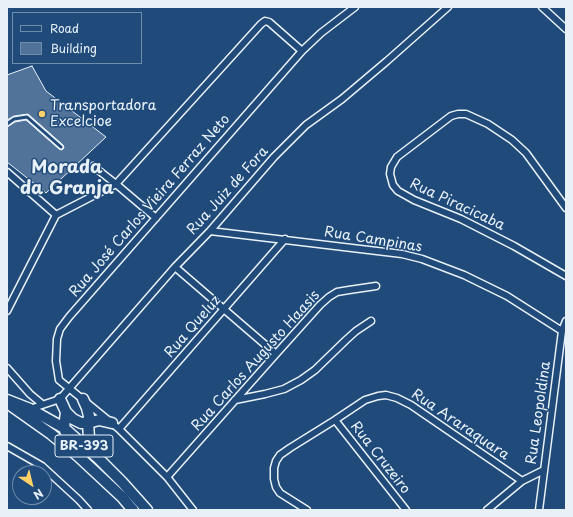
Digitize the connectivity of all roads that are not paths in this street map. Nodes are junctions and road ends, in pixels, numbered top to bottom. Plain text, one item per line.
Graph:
1 (355, 7) edge
2 (448, 7) edge
3 (542, 7) edge
4 (566, 29) edge
5 (302, 51) junction
6 (7, 124) edge
7 (61, 147) dead end
8 (93, 166) dead end
9 (7, 172) edge
10 (116, 184) junction
11 (566, 208) edge
12 (56, 215) junction
13 (156, 218) junction
14 (210, 231) junction
15 (285, 239) junction
16 (175, 267) junction
17 (566, 276) edge
18 (376, 286) dead end
19 (224, 309) junction
20 (7, 311) edge
21 (371, 321) dead end
22 (566, 321) edge
23 (562, 331) junction
24 (276, 354) junction
25 (7, 368) edge
26 (70, 389) junction
27 (60, 399) junction
28 (83, 400) junction
29 (235, 400) junction
30 (7, 401) edge
31 (42, 404) junction
32 (30, 409) junction
33 (66, 412) junction
34 (335, 420) junction
35 (88, 423) junction
36 (116, 426) junction
37 (64, 428) junction
38 (7, 446) edge
39 (98, 458) junction
40 (544, 470) junction
41 (167, 477) junction
42 (522, 481) junction
43 (122, 497) junction
44 (88, 510) edge
45 (133, 510) edge
46 (147, 510) edge
47 (193, 510) edge
48 (307, 510) edge
49 (406, 510) edge
50 (488, 510) edge
51 (539, 510) edge

1 - 5 street, Rua José Carlos Vieira Ferraz Neto
2 - 14 street, Rua Juiz de Fora
3 - 4 street
5 - 10 street
5 - 13 street, Rua José Carlos Vieira Ferraz Neto
6 - 7 lane
8 - 10 street
9 - 12 street
10 - 12 street
10 - 13 street
11 - 17 street, Rua Piracicaba
12 - 20 street
13 - 26 street, Rua José Carlos Vieira Ferraz Neto
14 - 15 street, Rua Campinas
14 - 16 street, Rua Juiz de Fora
15 - 19 street, Rua Queluz
15 - 23 street, Rua Campinas
16 - 19 street
16 - 26 street, Rua Juiz de Fora
18 - 24 street, Rua Carlos Augusto Haasis
19 - 24 street
19 - 36 street, Rua Queluz
21 - 29 street
22 - 23 street, Rua Leopoldina
23 - 40 street, Rua Leopoldina
24 - 29 street, Rua Carlos Augusto Haasis
25 - 31 street
26 - 27 street, Rua Juiz de Fora
26 - 28 street, Rua José Carlos Vieira Ferraz Neto
27 - 31 street, Rua Juiz de Fora
27 - 33 main road
28 - 35 main road
28 - 36 street, Rua José Carlos Vieira Ferraz Neto
29 - 41 street, Rua Carlos Augusto Haasis
30 - 32 main road, BR-393
30 - 43 main road, BR-393
31 - 32 street, Rua Juiz de Fora
32 - 37 main road, BR-393
33 - 35 main road
33 - 37 main road
34 - 42 street, Rua Araraquara
34 - 48 street, Rua Araraquara
34 - 49 street, Rua Cruzeiro
35 - 36 main road
35 - 39 main road
36 - 41 street, Rua José Carlos Vieira Ferraz Neto
37 - 39 main road, BR-393
37 - 43 main road
38 - 44 street
39 - 46 main road, BR-393
40 - 42 street
40 - 51 street, Rua Leopoldina
41 - 47 street, Rua José Carlos Vieira Ferraz Neto
42 - 50 street
43 - 45 main road, BR-393

